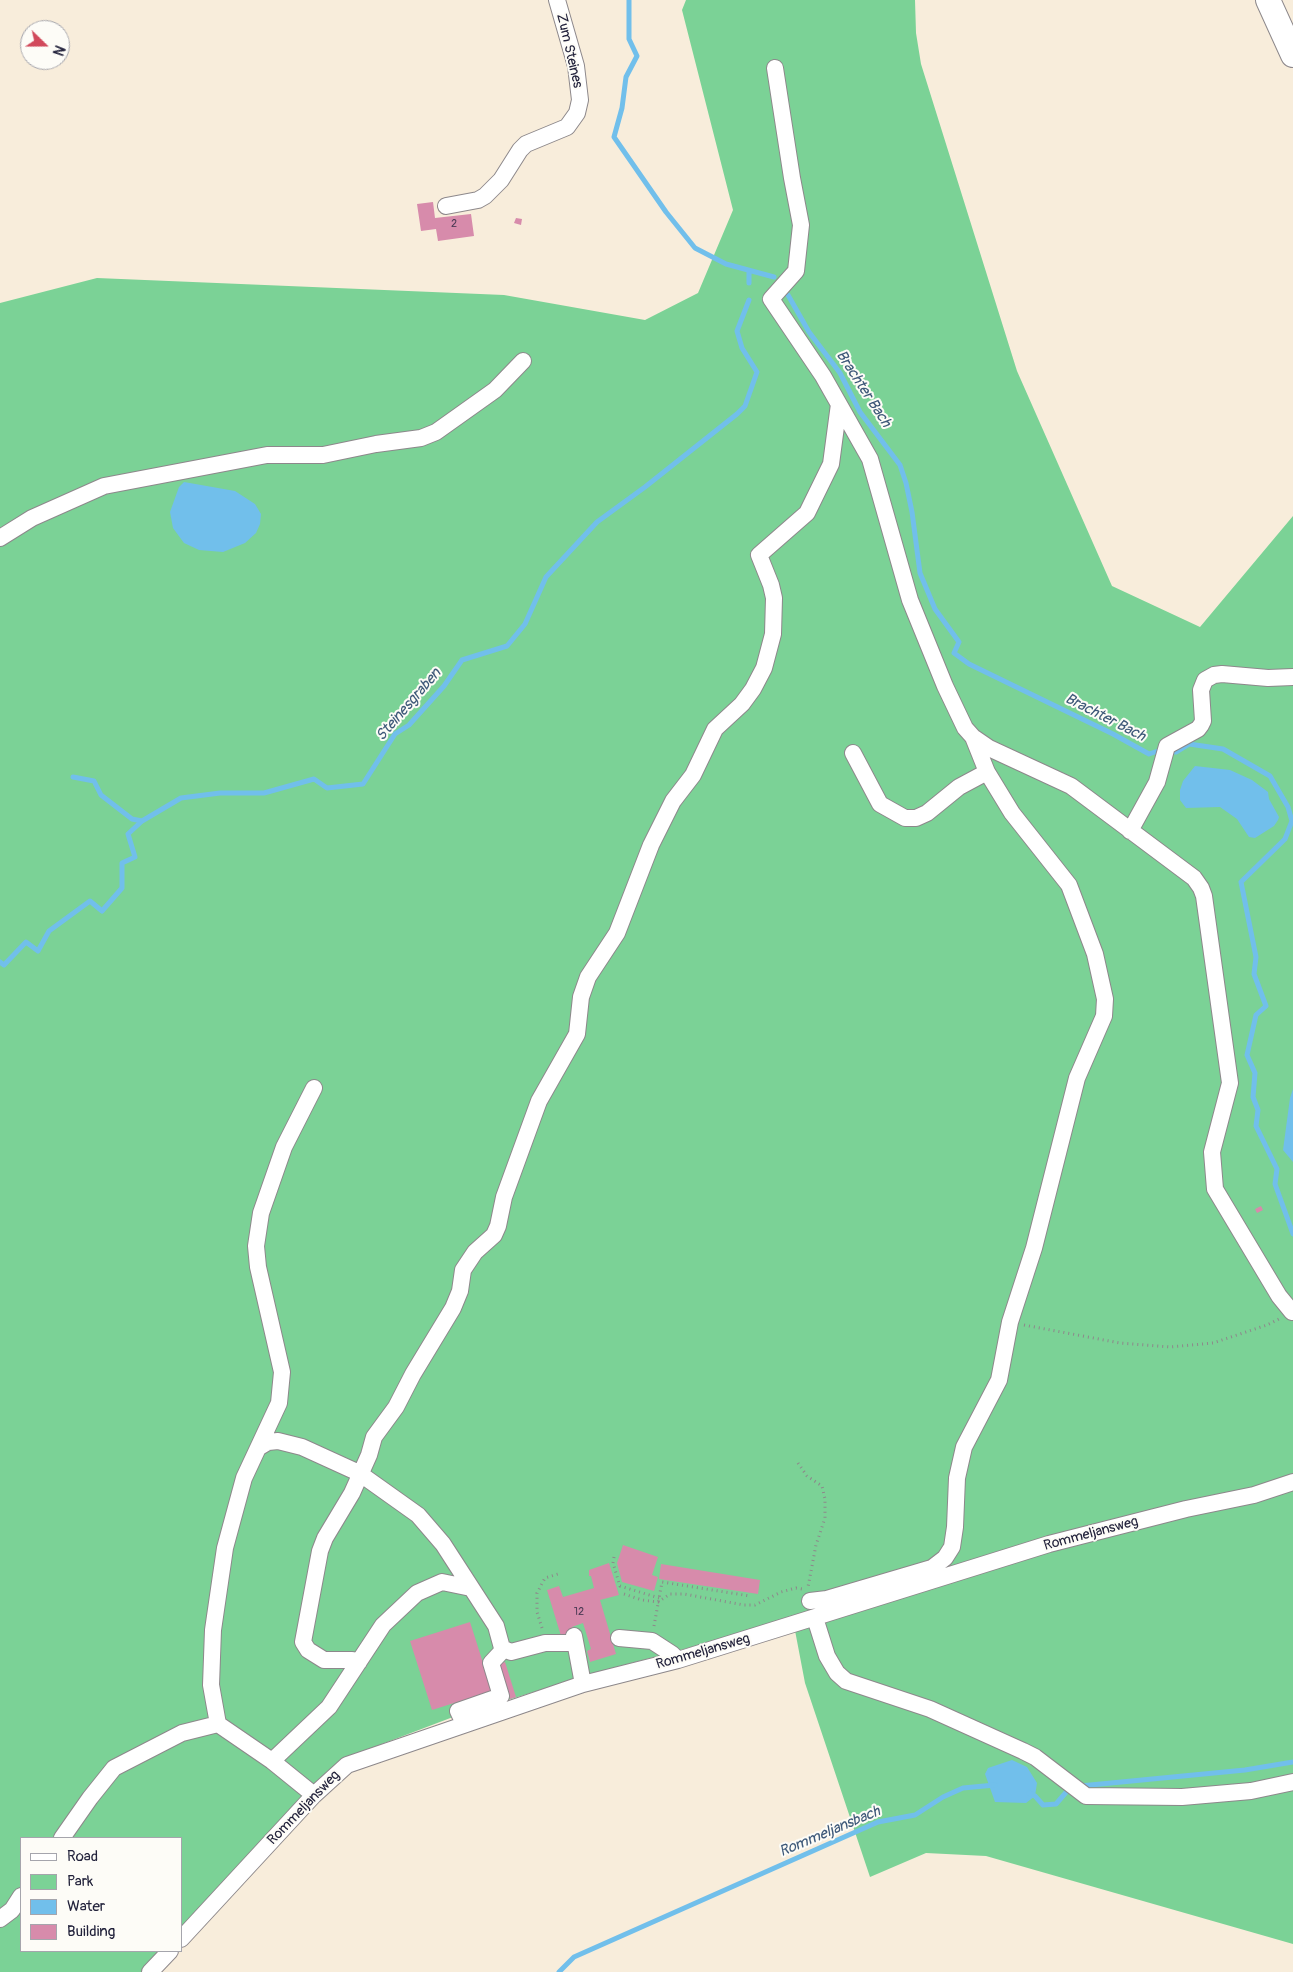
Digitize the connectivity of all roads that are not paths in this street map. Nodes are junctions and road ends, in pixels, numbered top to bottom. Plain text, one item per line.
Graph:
1 (556, 0) edge
2 (1268, 0) edge
3 (1293, 55) edge
4 (775, 68) dead end
5 (446, 206) dead end
6 (523, 361) dead end
7 (839, 404) junction
8 (0, 538) edge
9 (1293, 678) edge
10 (973, 737) junction
11 (853, 753) dead end
12 (986, 772) junction
13 (1130, 831) junction
14 (314, 1088) dead end
15 (1292, 1312) edge
16 (258, 1448) junction
17 (360, 1473) junction
18 (1293, 1482) edge
19 (470, 1588) junction
20 (810, 1601) dead end
21 (815, 1618) junction
22 (619, 1638) dead end
23 (504, 1649) junction
24 (678, 1660) junction
25 (359, 1662) junction
26 (583, 1684) junction
27 (218, 1724) junction
28 (464, 1724) junction
29 (272, 1762) junction
30 (1293, 1782) edge
31 (314, 1795) junction
32 (63, 1837) edge
33 (20, 1898) edge
34 (0, 1918) edge
35 (182, 1938) edge
36 (169, 1952) edge
37 (150, 1972) edge

1 - 5 street, Zum Steines
2 - 3 highway
4 - 7 street
6 - 8 street
7 - 10 street
7 - 17 street
9 - 13 street
10 - 12 street
10 - 13 street
11 - 12 street
12 - 20 street
13 - 15 street
14 - 16 street
16 - 17 street
16 - 27 street
17 - 19 street
17 - 25 street
18 - 21 street, Rommeljansweg
19 - 23 street
19 - 25 street
21 - 24 street, Rommeljansweg
21 - 30 street
22 - 24 street
23 - 26 street
23 - 28 street
24 - 26 street, Rommeljansweg
25 - 29 street
26 - 28 street, Rommeljansweg
27 - 29 street
27 - 32 street
28 - 31 street, Rommeljansweg
29 - 31 street
31 - 35 street, Rommeljansweg
33 - 34 street
36 - 37 street

